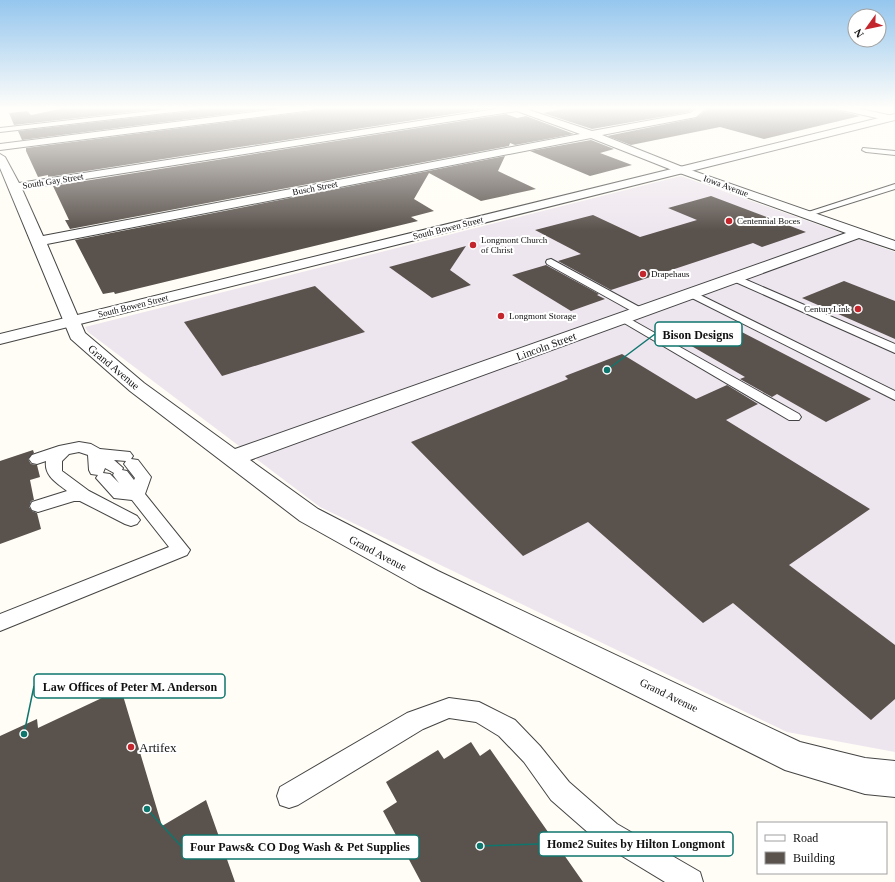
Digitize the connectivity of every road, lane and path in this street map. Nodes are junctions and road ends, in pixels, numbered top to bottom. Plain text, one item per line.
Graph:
1 (260, 148) edge
2 (525, 148) edge
3 (626, 148) edge
4 (768, 148) edge
5 (866, 150) dead end
6 (895, 152) edge
7 (0, 157) edge
8 (681, 170) junction
9 (895, 186) edge
10 (15, 187) junction
11 (806, 214) junction
12 (859, 233) junction
13 (38, 242) junction
14 (895, 246) edge
15 (551, 262) dead end
16 (735, 278) junction
17 (690, 294) junction
18 (641, 312) junction
19 (623, 318) junction
20 (72, 322) junction
21 (0, 339) edge
22 (895, 349) edge
23 (895, 396) edge
24 (794, 417) dead end
25 (62, 452) junction
26 (96, 452) junction
27 (232, 458) junction
28 (37, 459) dead end
29 (116, 468) junction
30 (83, 495) junction
31 (38, 506) dead end
32 (131, 520) dead end
33 (0, 623) edge
34 (895, 779) edge
35 (289, 796) dead end
36 (690, 882) edge

1 - 10 street, South Gay Street
2 - 13 street, Busch Street
3 - 8 street, Iowa Avenue
4 - 8 street, South Bowen Street
5 - 6 lane
7 - 10 street, Grand Avenue
8 - 11 street, Iowa Avenue
8 - 20 street, South Bowen Street
9 - 11 lane
10 - 13 street, Grand Avenue
11 - 12 street, Iowa Avenue
12 - 14 street, Iowa Avenue
12 - 16 street, Lincoln Street
13 - 20 street, Grand Avenue
15 - 18 lane
16 - 17 street, Lincoln Street
16 - 22 lane
17 - 18 street, Lincoln Street
17 - 23 lane
18 - 19 street, Lincoln Street
19 - 24 lane
19 - 27 street, Lincoln Street
20 - 21 street, South Bowen Street
20 - 27 street, Grand Avenue
25 - 26 lane
25 - 28 lane
25 - 30 lane
26 - 29 lane
26 - 29 lane
27 - 34 street, Grand Avenue
29 - 33 lane
30 - 31 lane
30 - 32 lane
35 - 36 lane

